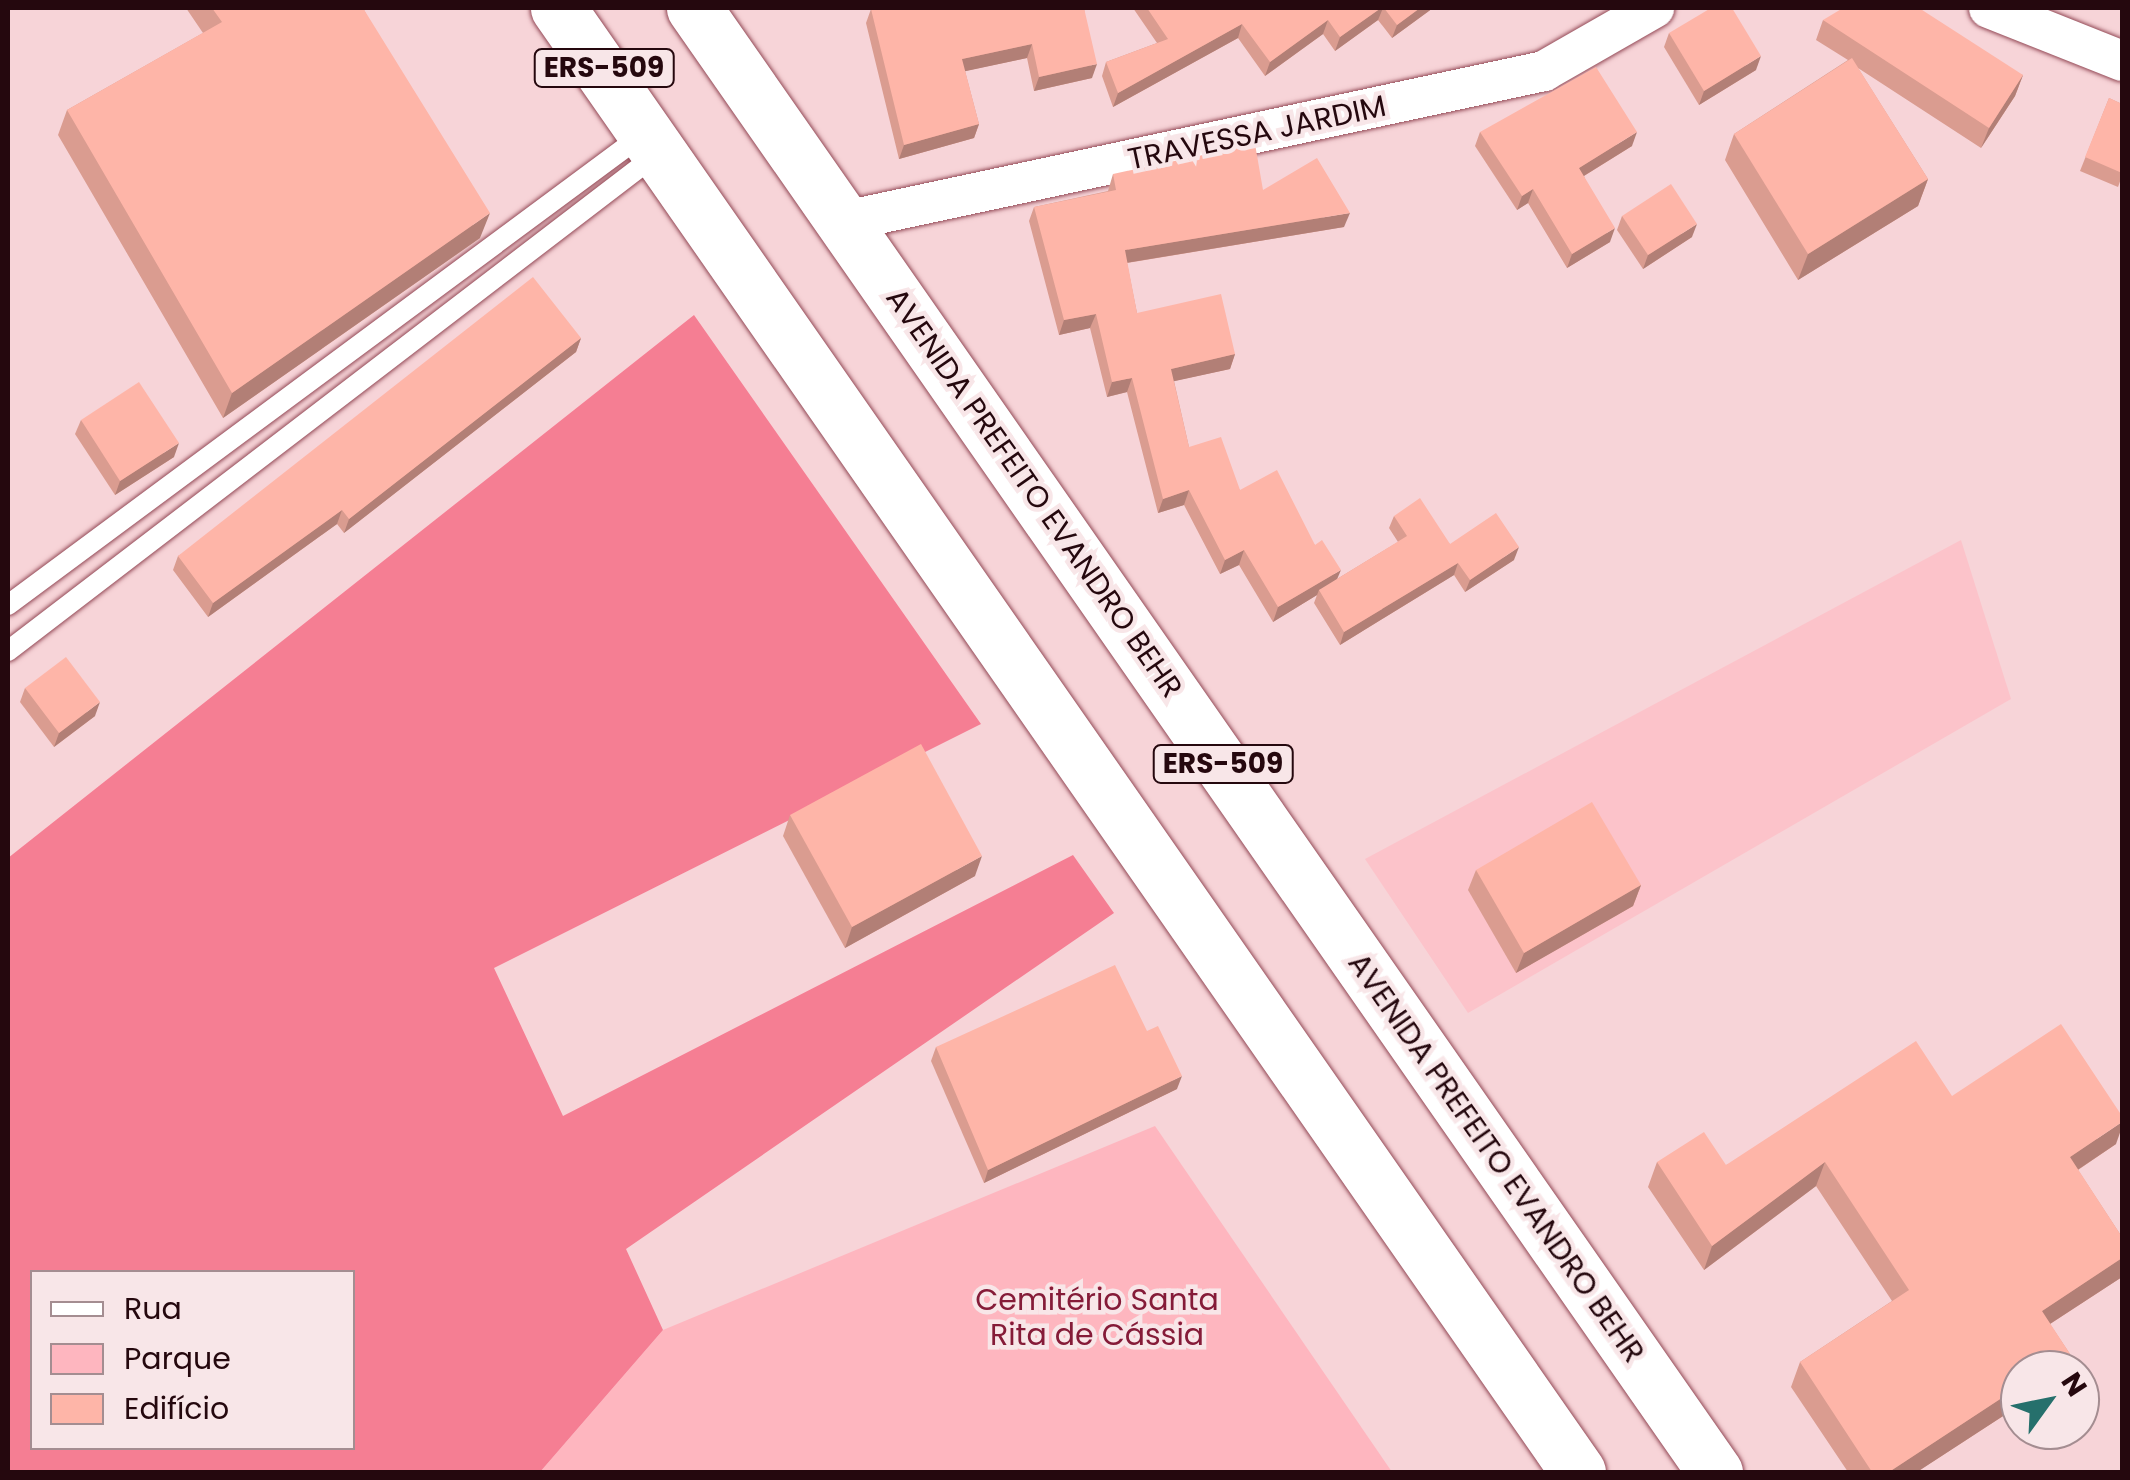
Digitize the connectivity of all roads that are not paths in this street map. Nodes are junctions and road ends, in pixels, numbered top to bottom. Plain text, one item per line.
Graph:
1 (558, 8) edge
2 (694, 8) edge
3 (1654, 8) edge
4 (1989, 8) edge
5 (2104, 55) edge
6 (655, 140) junction
7 (845, 221) junction
8 (8, 605) edge
9 (8, 652) edge
10 (1578, 1472) edge
11 (1715, 1472) edge

1 - 6 highway, ERS-509
2 - 7 highway, AVENIDA PREFEITO EVANDRO BEHR / ERS-509
3 - 7 street, TRAVESSA JARDIM
4 - 5 street
6 - 8 lane
6 - 9 lane
6 - 10 highway, ERS-509
7 - 11 highway, AVENIDA PREFEITO EVANDRO BEHR / ERS-509

